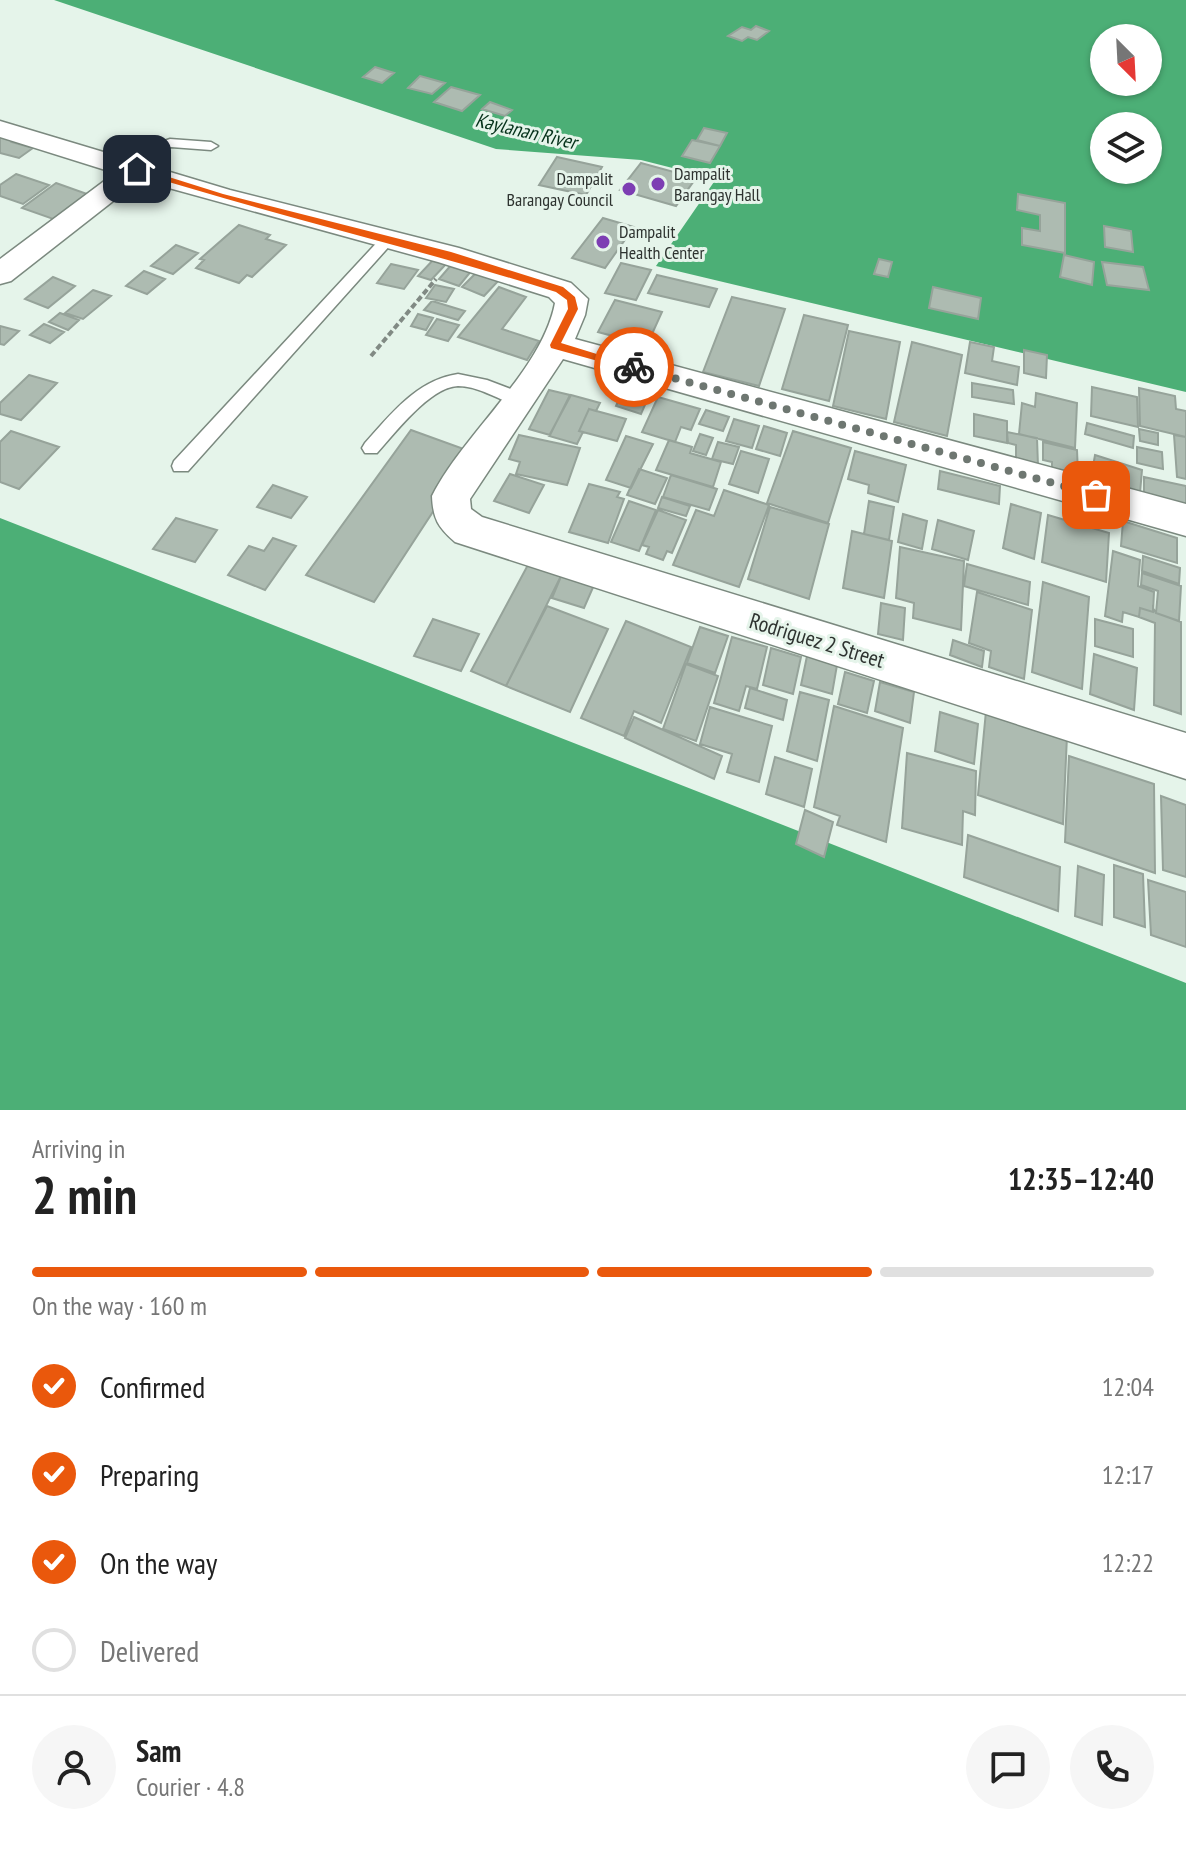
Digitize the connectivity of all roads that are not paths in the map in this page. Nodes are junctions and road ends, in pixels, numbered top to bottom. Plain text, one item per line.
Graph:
1 (0, 129) edge
2 (211, 146) dead end
3 (124, 166) junction
4 (388, 239) junction
5 (0, 274) edge
6 (555, 345) junction
7 (518, 399) junction
8 (371, 448) dead end
9 (181, 466) dead end
10 (1186, 520) edge
11 (1186, 756) edge

1 - 3 street
2 - 3 lane
3 - 4 street
3 - 5 street
4 - 6 street
4 - 9 lane
6 - 7 street
6 - 10 street
7 - 8 lane
7 - 11 street, Rodriguez 2 Street

